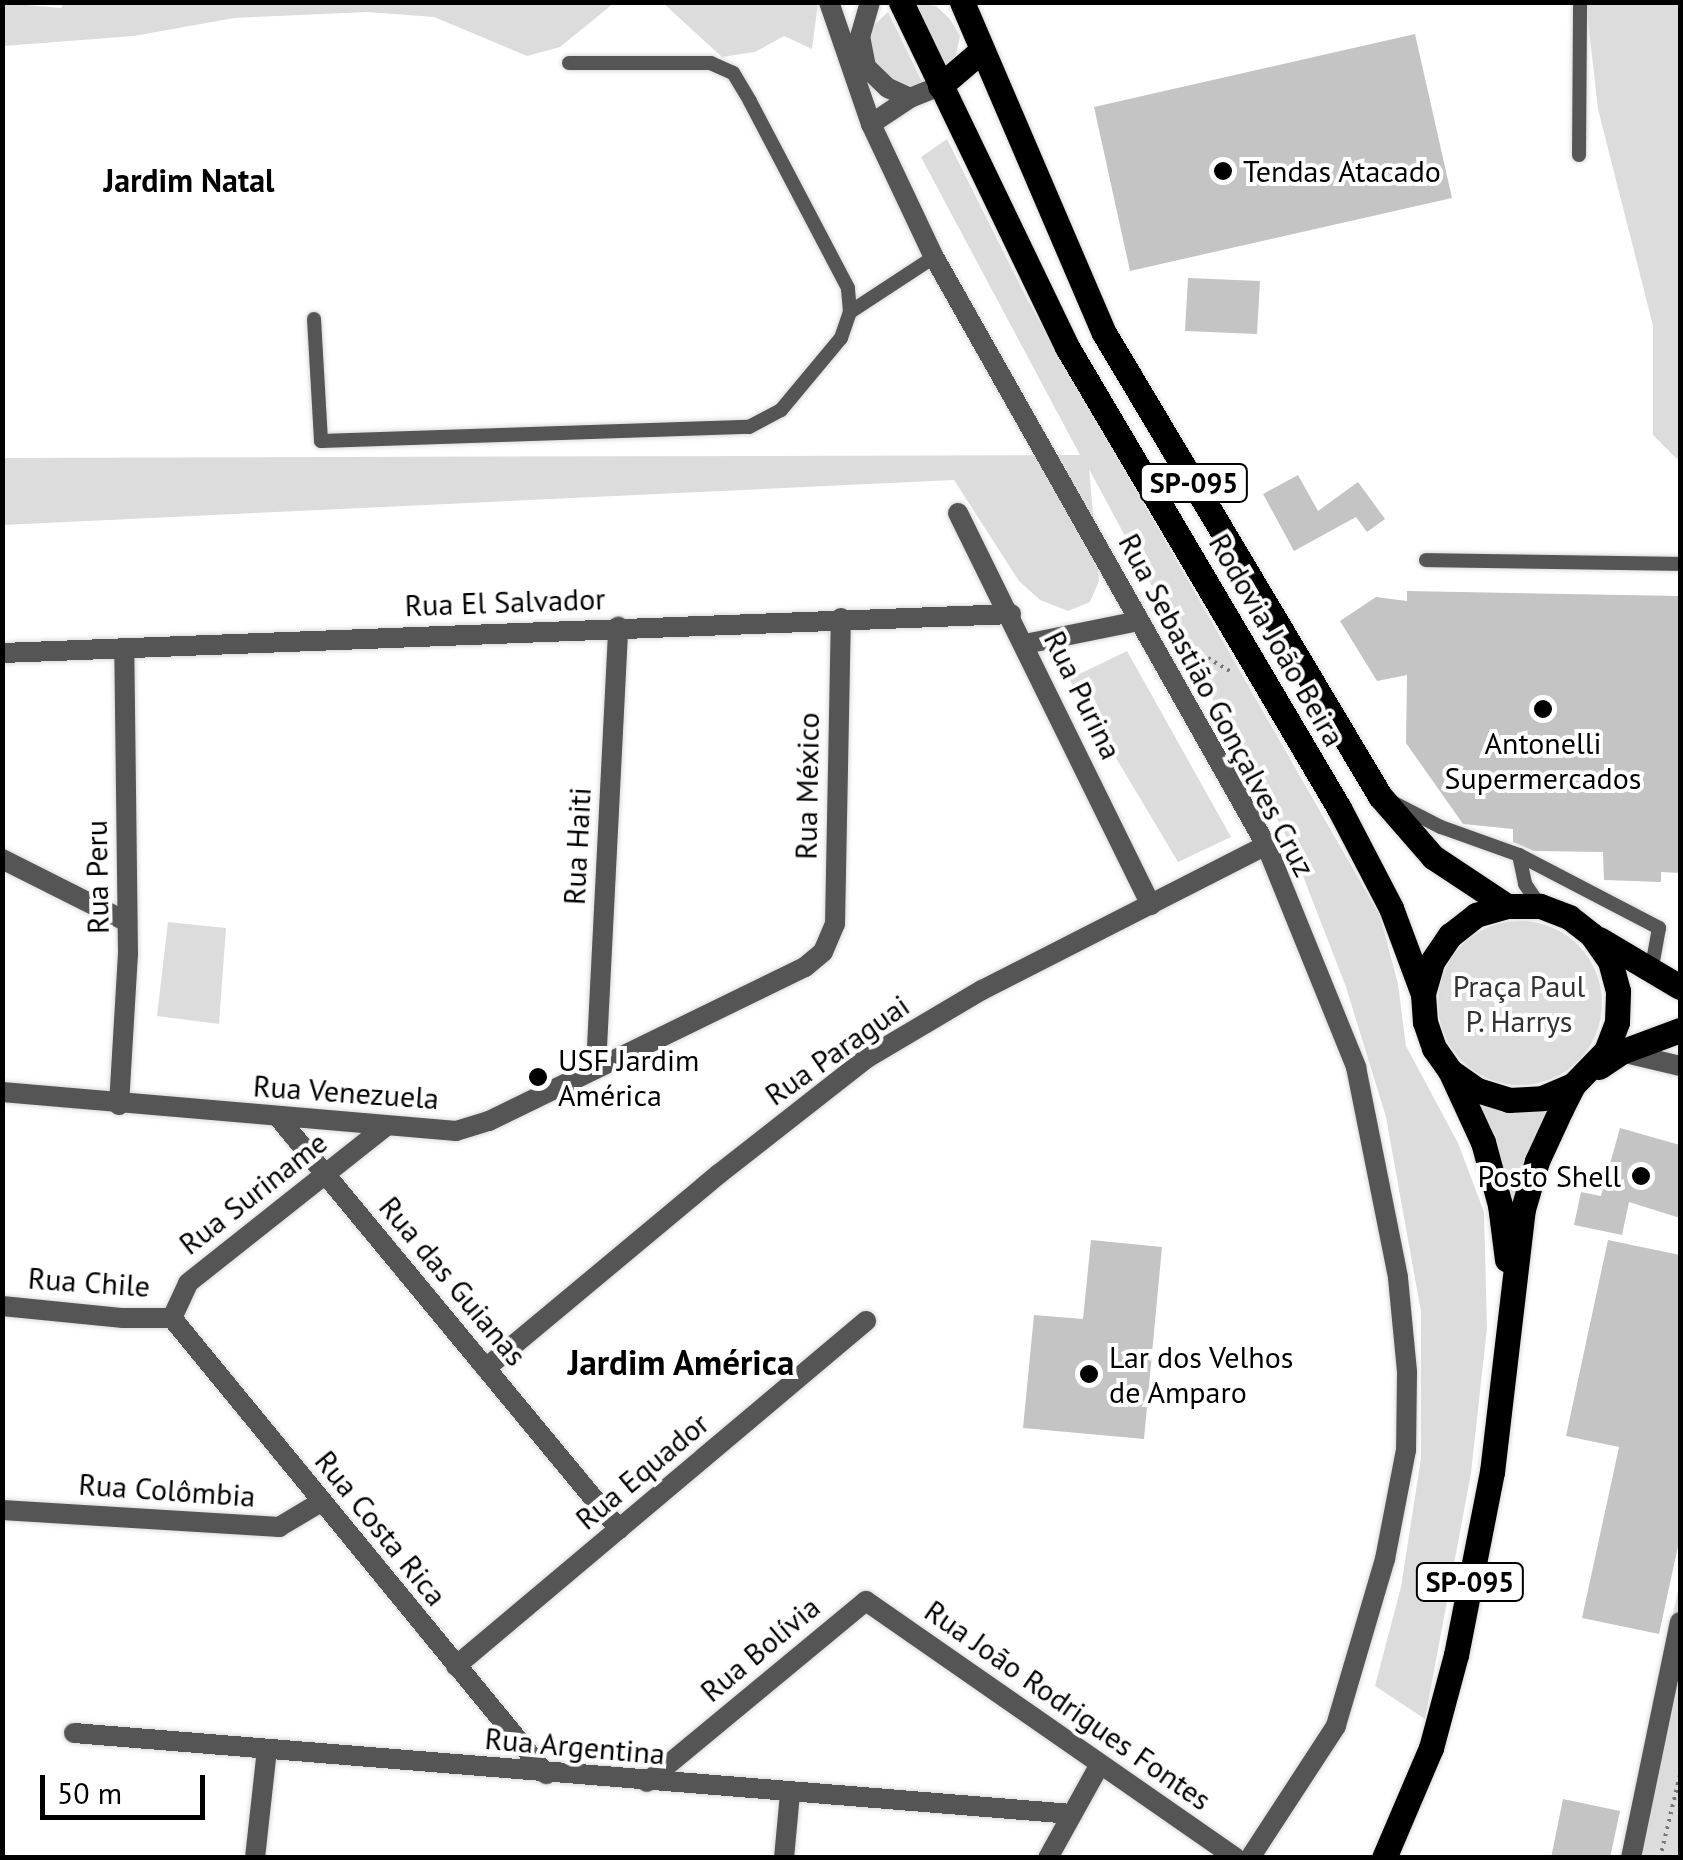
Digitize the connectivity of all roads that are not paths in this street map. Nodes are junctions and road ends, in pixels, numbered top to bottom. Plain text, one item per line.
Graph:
1 (829, 2) edge
2 (870, 2) edge
3 (901, 2) edge
4 (962, 2) edge
5 (1580, 2) edge
6 (982, 50) junction
7 (568, 63) dead end
8 (940, 86) junction
9 (910, 98) junction
10 (871, 124) junction
11 (1579, 154) dead end
12 (934, 257) junction
13 (850, 312) junction
14 (314, 319) dead end
15 (958, 513) dead end
16 (1426, 560) dead end
17 (1680, 564) edge
18 (1010, 614) junction
19 (840, 618) junction
20 (1139, 621) junction
21 (618, 628) junction
22 (1025, 644) junction
23 (124, 648) junction
24 (2, 653) edge
25 (1380, 796) junction
26 (1266, 845) junction
27 (1519, 855) junction
28 (2, 859) edge
29 (1151, 905) junction
30 (1508, 906) junction
31 (1540, 906) junction
32 (127, 922) junction
33 (1592, 936) junction
34 (823, 952) joint
35 (1651, 972) junction
36 (1680, 987) edge
37 (1423, 994) junction
38 (1680, 1030) edge
39 (1621, 1052) junction
40 (1680, 1066) edge
41 (596, 1067) junction
42 (1450, 1071) junction
43 (1580, 1080) junction
44 (2, 1092) edge
45 (119, 1105) junction
46 (278, 1117) junction
47 (386, 1126) junction
48 (326, 1174) junction
49 (1511, 1295) junction
50 (2, 1306) edge
51 (172, 1318) junction
52 (866, 1321) dead end
53 (486, 1368) junction
54 (320, 1502) junction
55 (2, 1510) edge
56 (619, 1529) junction
57 (866, 1601) joint
58 (1680, 1622) edge
59 (456, 1666) junction
60 (74, 1733) dead end
61 (266, 1750) junction
62 (1100, 1764) junction
63 (546, 1774) junction
64 (646, 1782) junction
65 (790, 1793) junction
66 (1072, 1814) junction
67 (256, 1858) edge
68 (784, 1858) edge
69 (1048, 1858) edge
70 (1236, 1858) edge
71 (1250, 1858) edge
72 (1384, 1858) edge
73 (1631, 1858) edge

1 - 10 street, Rua Sebastião Gonçalves Cruz
2 - 9 street
3 - 8 main road, Rodovia João Beira / SP-095
4 - 6 main road, Rodovia João Beira / SP-095
5 - 11 lane
6 - 8 main road
6 - 25 main road, Rodovia João Beira / SP-095
7 - 13 lane
8 - 9 street
8 - 37 main road, Rodovia João Beira / SP-095
9 - 10 street
10 - 12 street, Rua Sebastião Gonçalves Cruz
12 - 13 lane
12 - 20 street, Rua Sebastião Gonçalves Cruz
13 - 14 lane
15 - 18 street, Rua Purina
16 - 17 lane
18 - 19 street, Rua El Salvador
18 - 22 street, Rua Purina
19 - 21 street, Rua El Salvador
19 - 34 street, Rua México
20 - 22 street
20 - 26 street, Rua Sebastião Gonçalves Cruz
21 - 23 street, Rua El Salvador
21 - 41 street, Rua Haiti
22 - 29 street, Rua Purina
23 - 24 street, Rua El Salvador
23 - 32 street, Rua Peru
25 - 27 lane
25 - 30 main road, Rodovia João Beira / SP-095
26 - 29 street, Rua Paraguai
26 - 71 street, Rua Sebastião Gonçalves Cruz
27 - 31 lane
27 - 35 lane
28 - 32 street
29 - 53 street, Rua Paraguai
30 - 31 main road
30 - 37 main road
31 - 33 main road
32 - 45 street, Rua Peru
33 - 35 main road
33 - 43 main road, SP-095
34 - 41 street, Rua Venezuela
35 - 36 main road
37 - 42 main road, SP-095
38 - 39 main road
39 - 40 street
39 - 43 main road
41 - 47 street, Rua Venezuela
42 - 43 main road
42 - 49 main road, SP-095
43 - 49 main road, SP-095
44 - 45 street, Rua Venezuela
45 - 46 street, Rua Venezuela
46 - 47 street, Rua Venezuela
46 - 48 street, Rua das Guianas
47 - 48 street, Rua Suriname
48 - 51 street, Rua Suriname
48 - 53 street, Rua das Guianas
49 - 72 main road, SP-095
50 - 51 street, Rua Chile
51 - 54 street, Rua Costa Rica
52 - 56 street, Rua Equador
53 - 56 street, Rua das Guianas
54 - 55 street, Rua Colômbia
54 - 59 street, Rua Costa Rica
56 - 59 street, Rua Equador
57 - 62 street, Rua João Rodrigues Fontes
57 - 64 street, Rua Bolívia
58 - 73 street
59 - 63 street, Rua Costa Rica
60 - 61 street, Rua Argentina
61 - 63 street, Rua Argentina
61 - 67 street
62 - 66 street
62 - 70 street, Rua João Rodrigues Fontes
63 - 64 street, Rua Argentina
64 - 65 street, Rua Argentina
65 - 66 street, Rua Argentina
65 - 68 street
66 - 69 street

